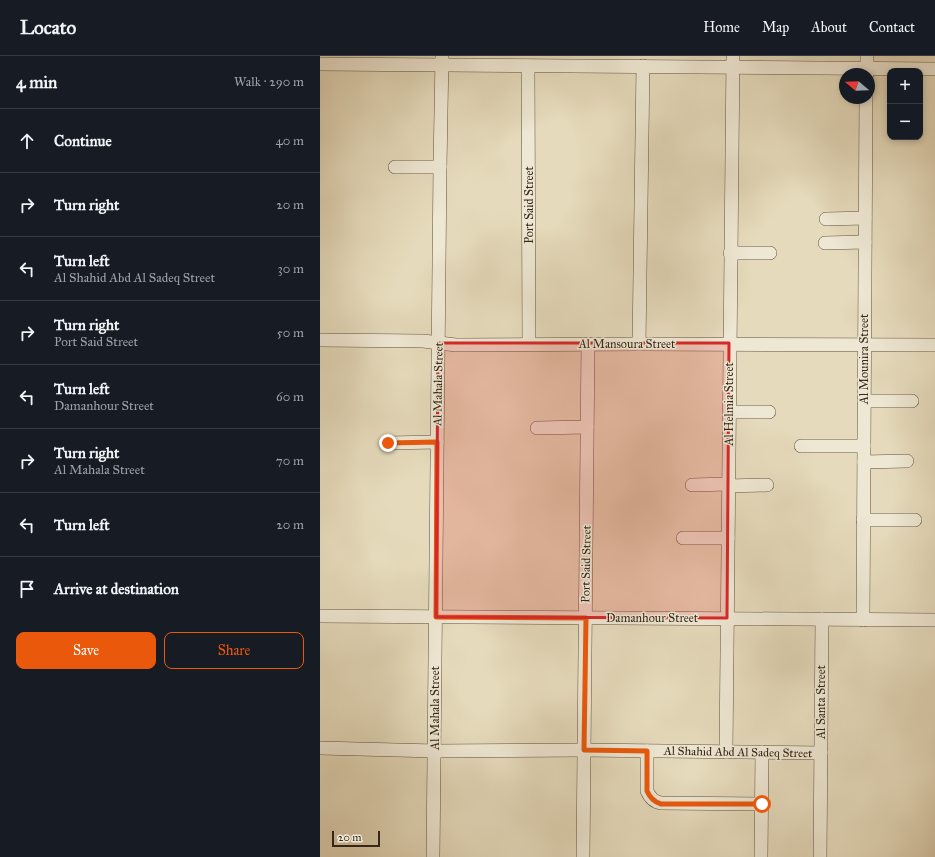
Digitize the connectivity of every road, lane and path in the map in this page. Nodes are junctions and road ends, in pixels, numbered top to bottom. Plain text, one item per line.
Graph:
1 (442, 61) edge
2 (576, 61) edge
3 (597, 61) edge
4 (733, 62) edge
5 (320, 64) edge
6 (528, 66) junction
7 (643, 66) junction
8 (867, 66) edge
9 (888, 68) edge
10 (923, 69) edge
11 (935, 69) edge
12 (866, 104) edge
13 (395, 167) dead end
14 (440, 167) junction
15 (865, 218) junction
16 (826, 219) dead end
17 (865, 242) junction
18 (825, 243) dead end
19 (730, 253) junction
20 (770, 253) dead end
21 (320, 340) edge
22 (438, 343) junction
23 (529, 344) junction
24 (588, 344) junction
25 (639, 344) junction
26 (730, 344) junction
27 (864, 344) junction
28 (935, 345) edge
29 (864, 401) junction
30 (912, 401) dead end
31 (729, 412) junction
32 (769, 412) dead end
33 (587, 427) junction
34 (537, 428) dead end
35 (437, 442) junction
36 (388, 443) dead end
37 (801, 446) dead end
38 (864, 446) junction
39 (907, 461) dead end
40 (864, 462) junction
41 (692, 485) dead end
42 (728, 485) junction
43 (767, 485) dead end
44 (863, 520) junction
45 (915, 520) dead end
46 (683, 538) dead end
47 (728, 538) junction
48 (320, 616) edge
49 (436, 617) junction
50 (586, 618) junction
51 (727, 618) junction
52 (822, 619) junction
53 (863, 620) junction
54 (935, 620) edge
55 (320, 748) edge
56 (584, 750) junction
57 (435, 751) junction
58 (647, 751) junction
59 (726, 752) junction
60 (762, 752) junction
61 (821, 753) junction
62 (762, 804) junction
63 (434, 857) edge
64 (583, 857) edge
65 (762, 857) edge
66 (820, 857) edge

1 - 5 street
1 - 6 street
1 - 14 street, Al Mahala Street
2 - 3 street
2 - 6 street
3 - 7 street
4 - 7 street
4 - 8 street
4 - 19 street, Al Helmia Street
6 - 23 street, Port Said Street
7 - 25 street
8 - 9 street
10 - 11 street
12 - 15 street, Al Mounira Street
13 - 14 street
14 - 22 street, Al Mahala Street
15 - 16 street
15 - 17 street, Al Mounira Street
17 - 18 street
17 - 27 street, Al Mounira Street
19 - 20 street
19 - 26 street, Al Helmia Street
21 - 22 street, Al Mansoura Street
22 - 23 street, Al Mansoura Street
22 - 35 street, Al Mahala Street
23 - 24 street, Al Mansoura Street
24 - 25 street, Al Mansoura Street
24 - 33 street, Port Said Street
25 - 26 street, Al Mansoura Street
26 - 27 street, Al Mansoura Street
26 - 31 street, Al Helmia Street
27 - 28 street, Al Mansoura Street
27 - 29 street, Al Mounira Street
29 - 30 street
29 - 38 street, Al Mounira Street
31 - 32 street
31 - 42 street, Al Helmia Street
33 - 34 street
33 - 50 street, Port Said Street
35 - 36 street
35 - 49 street, Al Mahala Street
37 - 38 street
38 - 40 street, Al Mounira Street
39 - 40 street
40 - 44 street, Al Mounira Street
41 - 42 street
42 - 43 street
42 - 47 street, Al Helmia Street
44 - 45 street
44 - 53 street, Al Mounira Street
46 - 47 street
47 - 51 street, Al Helmia Street
48 - 49 street, Damanhour Street
49 - 50 street, Damanhour Street
49 - 57 street, Al Mahala Street
50 - 51 street, Damanhour Street
50 - 56 street, Port Said Street
51 - 52 street, Damanhour Street
51 - 59 street, Al Helmia Street
52 - 53 street, Damanhour Street
52 - 61 street, Al Santa Street
53 - 54 street, Damanhour Street
55 - 57 street, Al Shahid Abd Al Sadeq Street
56 - 57 street, Al Shahid Abd Al Sadeq Street
56 - 58 street, Al Shahid Abd Al Sadeq Street
56 - 64 street, Port Said Street
57 - 63 street, Al Mahala Street
58 - 59 street, Al Shahid Abd Al Sadeq Street
58 - 62 street
59 - 60 street, Al Shahid Abd Al Sadeq Street
60 - 61 street, Al Shahid Abd Al Sadeq Street
60 - 62 street
61 - 66 street, Al Santa Street
62 - 65 street

